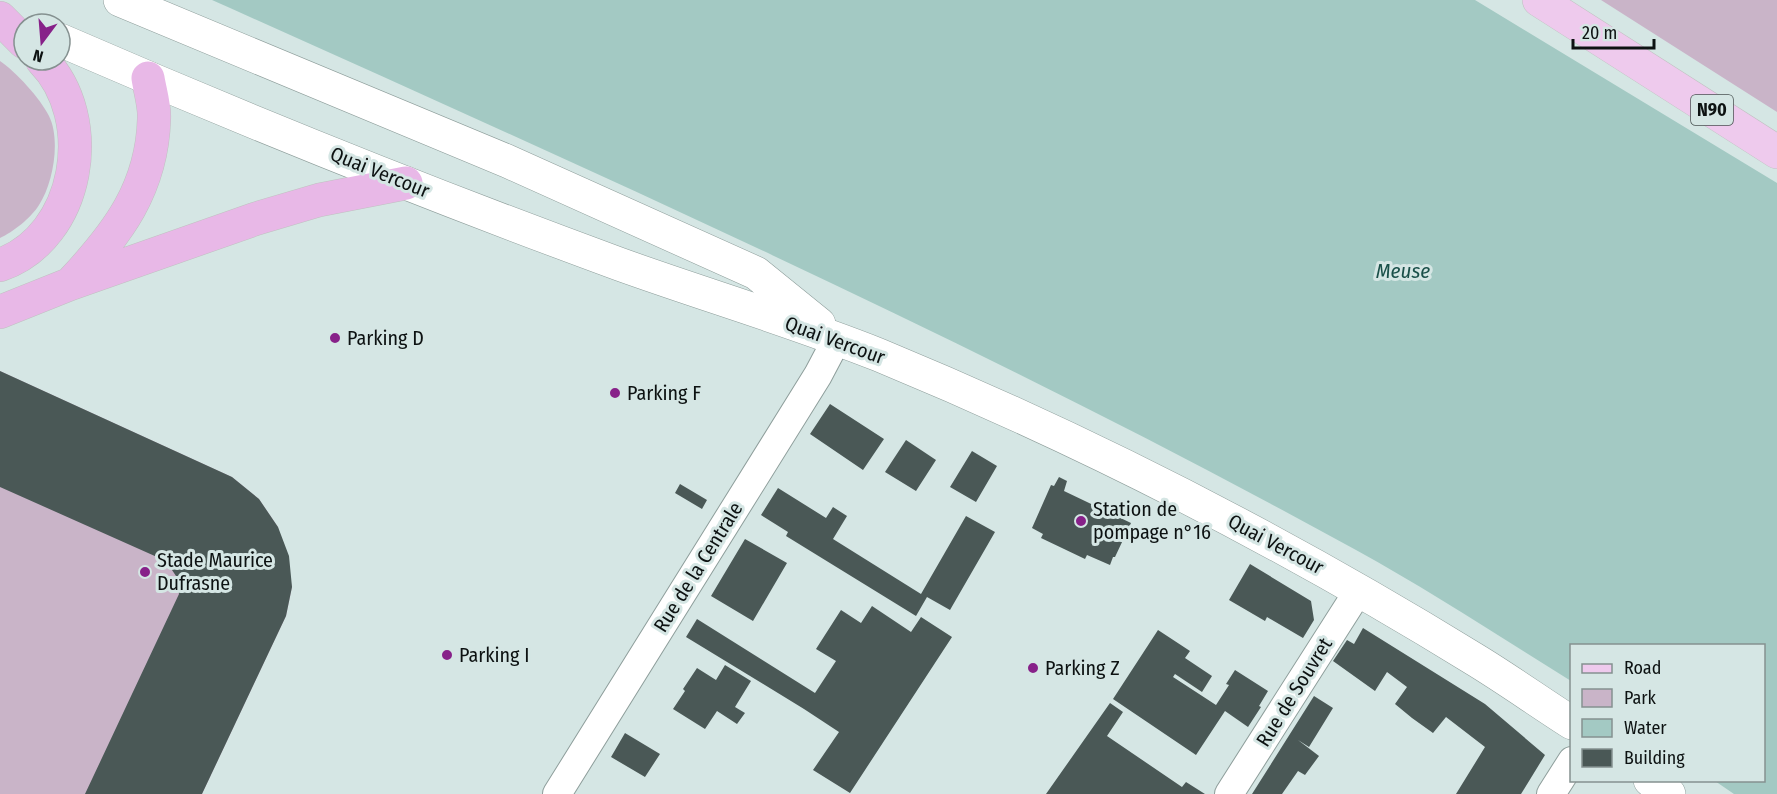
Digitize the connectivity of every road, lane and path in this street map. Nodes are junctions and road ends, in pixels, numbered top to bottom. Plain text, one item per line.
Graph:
1 (120, 0) edge
2 (1539, 0) edge
3 (0, 16) edge
4 (12, 29) edge
5 (72, 45) edge
6 (53, 72) edge
7 (148, 78) junction
8 (1777, 152) edge
9 (406, 183) junction
10 (0, 265) edge
11 (70, 284) junction
12 (0, 312) edge
13 (837, 339) junction
14 (1359, 590) junction
15 (1570, 722) edge
16 (1570, 764) edge
17 (1653, 782) edge
18 (557, 794) edge
19 (1229, 794) edge
20 (1551, 794) edge
21 (1669, 794) edge

1 - 13 main road
2 - 8 main road, N90
3 - 4 highway
5 - 7 main road, Quai Vercour
6 - 10 highway
7 - 9 main road, Quai Vercour
7 - 11 highway
9 - 11 highway
9 - 13 main road, Quai Vercour
11 - 12 highway
13 - 14 main road, Quai Vercour
13 - 18 street, Rue de la Centrale
14 - 15 main road, Quai Vercour
14 - 19 street, Rue de Souvret
16 - 20 street
17 - 21 main road

